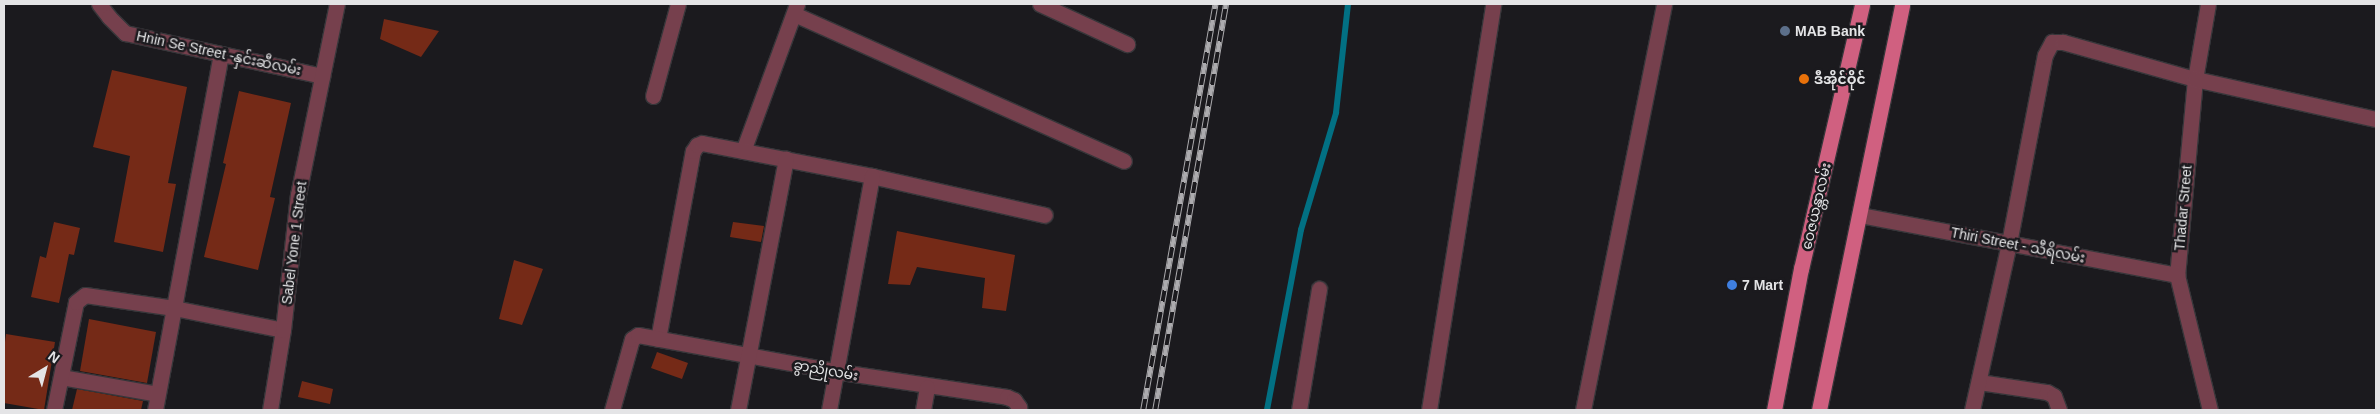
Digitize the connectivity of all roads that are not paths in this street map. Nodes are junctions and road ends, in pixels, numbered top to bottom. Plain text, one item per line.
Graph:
1 (99, 4) edge
2 (337, 4) edge
3 (678, 4) edge
4 (1040, 4) edge
5 (1493, 4) edge
6 (1664, 4) edge
7 (1862, 4) edge
8 (1902, 4) edge
9 (2208, 4) edge
10 (795, 9) edge
11 (1127, 44) dead end
12 (221, 54) junction
13 (322, 76) junction
14 (2195, 79) junction
15 (653, 96) dead end
16 (2376, 119) edge
17 (743, 151) junction
18 (786, 160) junction
19 (1124, 161) dead end
20 (872, 176) junction
21 (1045, 215) dead end
22 (1860, 215) junction
23 (2009, 243) junction
24 (2177, 275) junction
25 (1319, 289) dead end
26 (174, 308) junction
27 (282, 330) junction
28 (658, 339) junction
29 (748, 356) junction
30 (834, 371) junction
31 (61, 377) junction
32 (1979, 382) junction
33 (927, 387) junction
34 (158, 394) junction
35 (1018, 408) edge
36 (54, 410) edge
37 (155, 410) edge
38 (270, 410) edge
39 (612, 410) edge
40 (738, 410) edge
41 (829, 410) edge
42 (923, 410) edge
43 (1299, 410) edge
44 (1428, 410) edge
45 (1583, 410) edge
46 (1774, 410) edge
47 (1818, 410) edge
48 (1972, 410) edge
49 (2059, 410) edge
50 (2210, 410) edge

1 - 12 street, Hnin Se Street -နှင်းဆီလမ်း
2 - 13 street, Sabel Yone 1 Street
3 - 15 street
4 - 11 street
5 - 44 street
6 - 45 street
7 - 46 main road, ဝေဇယန္တာလမ်း
8 - 22 main road
9 - 14 street, Thadar Street
10 - 17 street
10 - 19 street
12 - 13 street, Hnin Se Street -နှင်းဆီလမ်း
12 - 26 street
13 - 27 street, Sabel Yone 1 Street
14 - 16 street
14 - 23 street
14 - 24 street, Thadar Street
17 - 18 street
17 - 28 street
18 - 20 street
18 - 29 street
20 - 21 street
20 - 30 street
22 - 23 street, Thiri Street - သီရိလမ်း
22 - 47 main road
23 - 24 street, Thiri Street - သီရိလမ်း
23 - 32 street
24 - 50 street, Thadar Street
25 - 43 street
26 - 27 street
26 - 31 street
26 - 34 street
27 - 38 street, Sabel Yone 1 Street
28 - 29 street, ခွာညိုလမ်း
28 - 39 street, ခွာညိုလမ်း
29 - 30 street, ခွာညိုလမ်း
29 - 40 street
30 - 33 street, ခွာညိုလမ်း
30 - 41 street
31 - 34 street
31 - 36 street
32 - 48 street
32 - 49 street
33 - 35 street, ခွာညိုလမ်း
33 - 42 street
34 - 37 street

